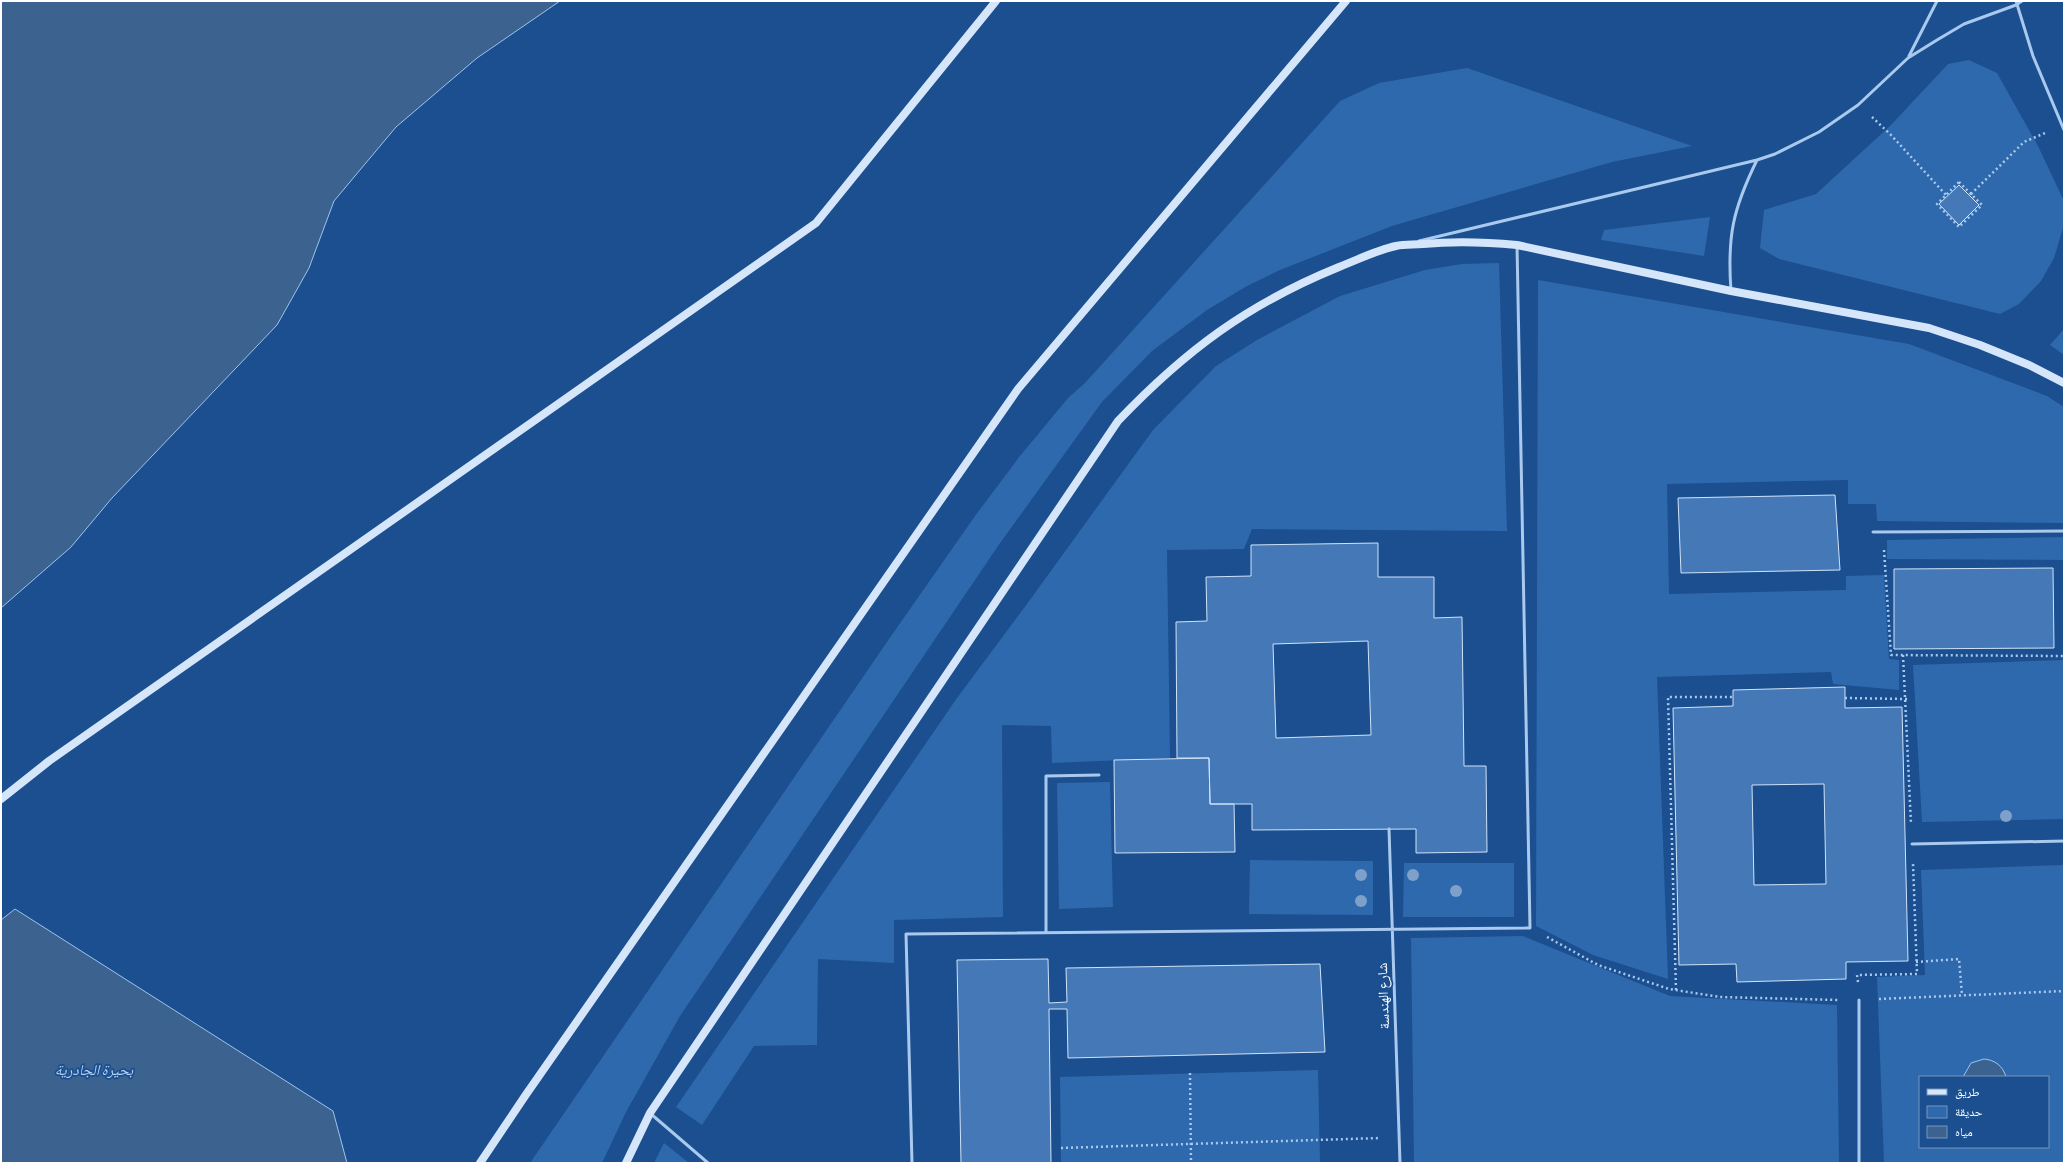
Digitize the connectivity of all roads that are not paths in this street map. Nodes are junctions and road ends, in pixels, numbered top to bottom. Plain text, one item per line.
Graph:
1 (996, 1) edge
2 (1346, 1) edge
3 (1937, 1) edge
4 (2022, 1) edge
5 (2016, 3) edge
6 (1908, 58) junction
7 (2064, 130) edge
8 (1758, 160) junction
9 (1517, 245) junction
10 (1396, 246) junction
11 (1731, 291) junction
12 (2064, 383) edge
13 (2064, 531) edge
14 (1873, 532) dead end
15 (1099, 775) dead end
16 (1, 798) edge
17 (1389, 829) dead end
18 (2064, 841) edge
19 (1912, 844) road end
20 (1392, 929) junction
21 (1046, 932) junction
22 (1859, 1000) road end
23 (650, 1113) junction
24 (480, 1163) edge
25 (626, 1163) edge
26 (708, 1163) edge
27 (912, 1163) edge
28 (1400, 1163) edge
29 (1859, 1163) edge

1 - 16 street
2 - 24 street
3 - 6 lane
4 - 5 lane
5 - 6 lane
5 - 7 lane
6 - 8 lane
8 - 10 lane
8 - 11 lane
9 - 10 street
9 - 11 street
9 - 20 lane
10 - 23 street
11 - 12 street
13 - 14 lane
15 - 21 lane
17 - 20 lane, شارع الهندسة
18 - 19 lane
20 - 21 lane
20 - 28 lane, شارع الهندسة
21 - 27 lane
22 - 29 lane
23 - 25 street
23 - 26 lane

